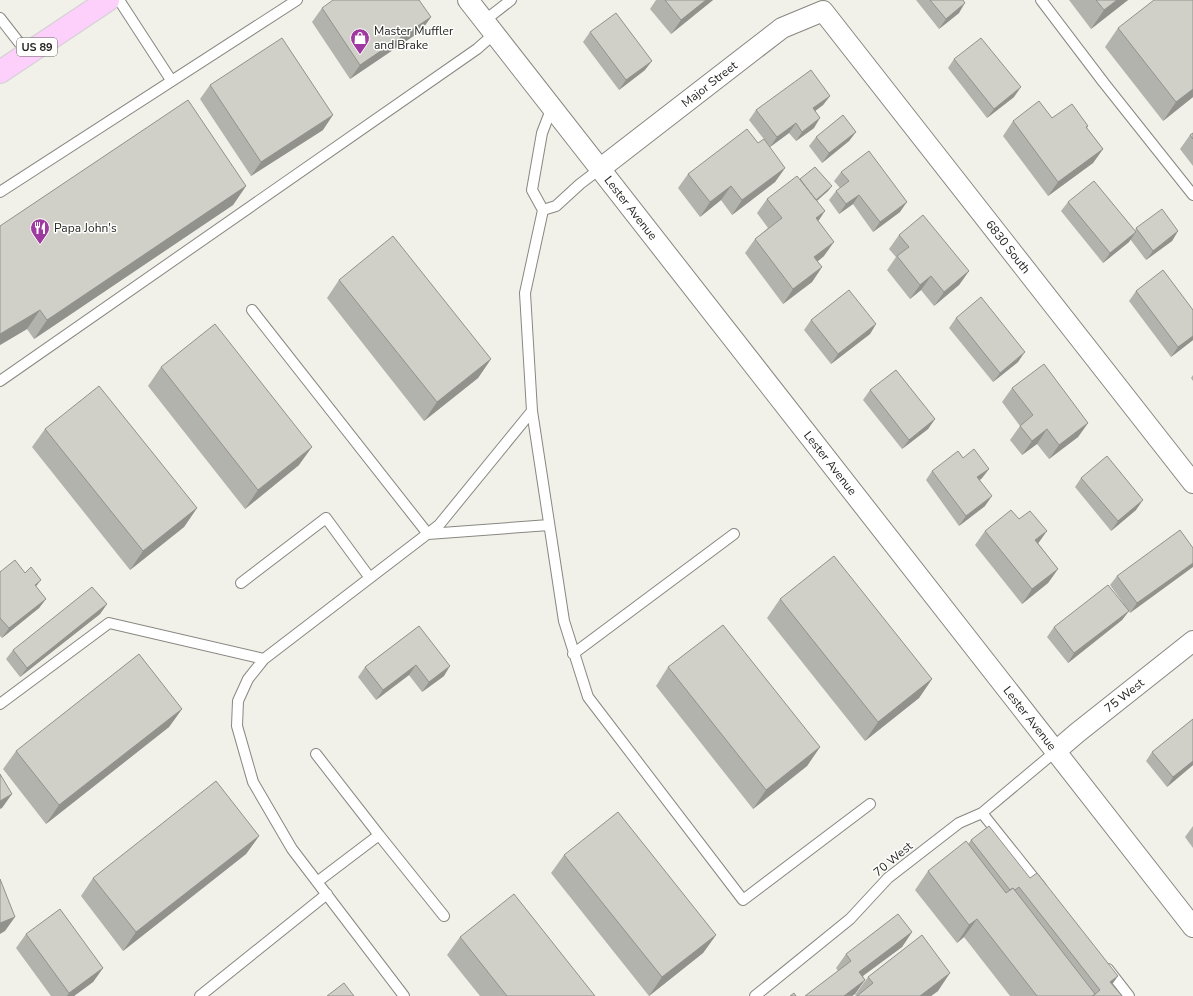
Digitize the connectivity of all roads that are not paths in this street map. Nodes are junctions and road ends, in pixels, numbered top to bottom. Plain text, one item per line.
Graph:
1 (108, 0) edge
2 (119, 0) edge
3 (297, 0) edge
4 (468, 0) edge
5 (511, 0) edge
6 (1041, 0) edge
7 (823, 11) joint
8 (0, 18) edge
9 (489, 27) junction
10 (28, 54) junction
11 (0, 72) edge
12 (171, 80) junction
13 (552, 107) junction
14 (601, 168) junction
15 (0, 192) edge
16 (1193, 195) edge
17 (543, 210) junction
18 (252, 310) dead end
19 (0, 381) edge
20 (532, 411) junction
21 (1193, 484) edge
22 (549, 525) junction
23 (428, 534) junction
24 (734, 534) dead end
25 (370, 578) junction
26 (241, 583) dead end
27 (1193, 641) edge
28 (573, 654) junction
29 (264, 659) junction
30 (0, 704) edge
31 (1056, 751) junction
32 (316, 754) dead end
33 (870, 804) dead end
34 (982, 813) junction
35 (379, 835) junction
36 (317, 882) junction
37 (1046, 892) edge
38 (327, 894) junction
39 (444, 916) dead end
40 (1193, 927) edge
41 (1100, 959) edge
42 (200, 996) edge
43 (404, 996) edge
44 (755, 996) edge
45 (1129, 996) edge

1 - 10 main road, US 89
2 - 12 lane
3 - 12 lane
4 - 9 street, Lester Avenue
5 - 9 lane
6 - 16 lane
7 - 14 street, Major Street
7 - 21 street, 6830 South
8 - 10 lane
9 - 13 street, Lester Avenue
9 - 19 lane
10 - 11 main road, US 89
12 - 15 lane
13 - 14 street, Lester Avenue
13 - 17 lane
14 - 17 lane
14 - 31 street, Lester Avenue
17 - 20 lane
18 - 23 lane
20 - 22 lane
20 - 23 lane
22 - 23 lane
22 - 28 lane
23 - 25 lane
24 - 28 lane
25 - 26 lane
25 - 29 lane
27 - 31 street, 75 West
28 - 33 lane
29 - 30 lane
29 - 36 lane
31 - 34 lane, 70 West
31 - 40 street, Lester Avenue
32 - 35 lane
34 - 37 lane
34 - 44 lane, 70 West
35 - 36 lane
35 - 39 lane
36 - 38 lane
38 - 42 lane
38 - 43 lane
41 - 45 lane

